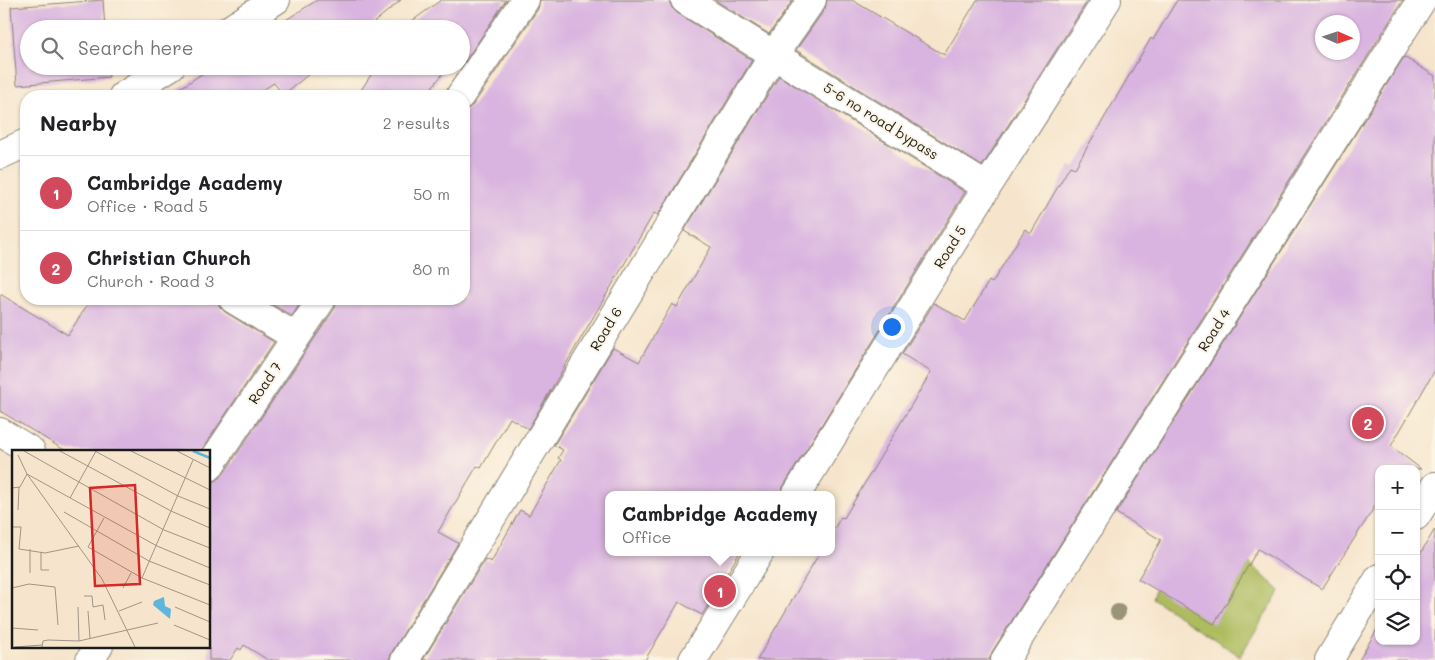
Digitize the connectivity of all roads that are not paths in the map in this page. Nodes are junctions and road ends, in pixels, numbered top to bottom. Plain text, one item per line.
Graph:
1 (276, 0) edge
2 (525, 0) edge
3 (685, 0) edge
4 (812, 0) edge
5 (1107, 0) edge
6 (1422, 0) edge
7 (244, 20) edge
8 (774, 54) junction
9 (157, 75) edge
10 (133, 90) edge
11 (464, 90) edge
12 (20, 146) edge
13 (0, 155) edge
14 (987, 187) junction
15 (243, 305) edge
16 (318, 305) edge
17 (296, 337) junction
18 (0, 432) edge
19 (29, 450) edge
20 (210, 466) edge
21 (1435, 486) edge
22 (798, 491) edge
23 (1420, 510) edge
24 (758, 556) edge
25 (1375, 585) edge
26 (97, 648) edge
27 (90, 660) edge
28 (405, 660) edge
29 (694, 660) edge
30 (1005, 660) edge
31 (1329, 660) edge

1 - 7 street
2 - 11 street
3 - 8 street, 5-6 no road bypass
4 - 8 street, Road 6
5 - 14 street, Road 5
6 - 30 street, Road 4
8 - 14 street, 5-6 no road bypass
8 - 28 street, Road 6
9 - 10 street
12 - 13 street
14 - 22 street, Road 5
15 - 17 street
16 - 17 street, Road 7
17 - 20 street, Road 7
18 - 19 street
21 - 23 street
24 - 29 street
25 - 31 street
26 - 27 street

